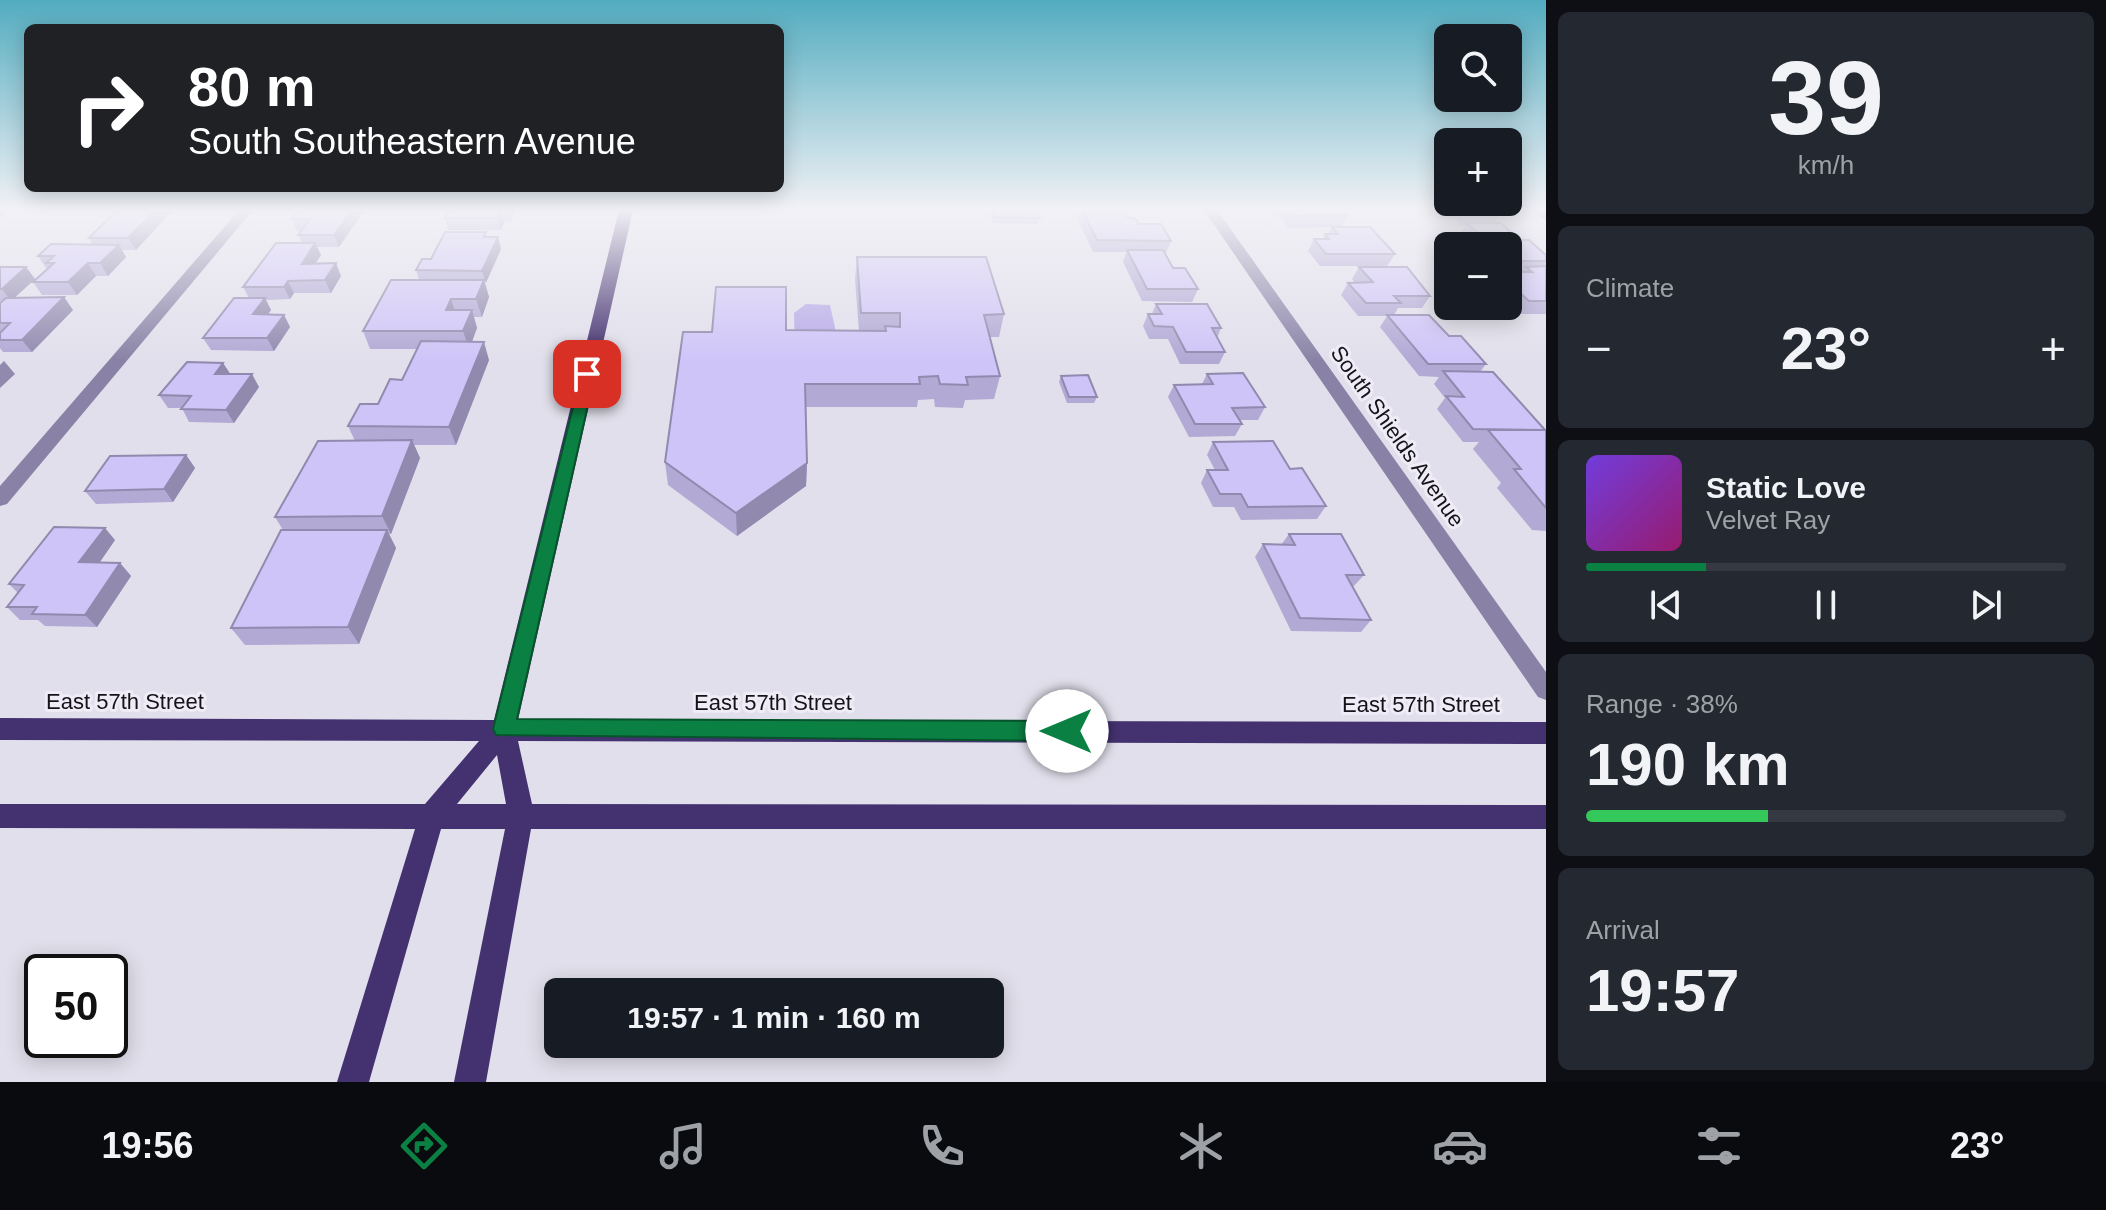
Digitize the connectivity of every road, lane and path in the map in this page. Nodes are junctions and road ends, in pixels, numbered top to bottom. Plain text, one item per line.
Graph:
1 (203, 260) edge
2 (614, 260) edge
3 (1245, 260) edge
4 (0, 499) edge
5 (1546, 690) edge
6 (0, 729) edge
7 (504, 729) junction
8 (1546, 733) edge
9 (432, 815) junction
10 (521, 815) junction
11 (0, 816) edge
12 (1546, 817) edge
13 (353, 1082) edge
14 (470, 1082) edge

1 - 4 street
2 - 7 main road
3 - 5 street, South Shields Avenue
6 - 7 main road, East 57th Street
7 - 8 main road, East 57th Street
7 - 9 main road
7 - 10 main road
9 - 10 main road
9 - 11 main road
9 - 13 main road
10 - 12 main road
10 - 14 main road

